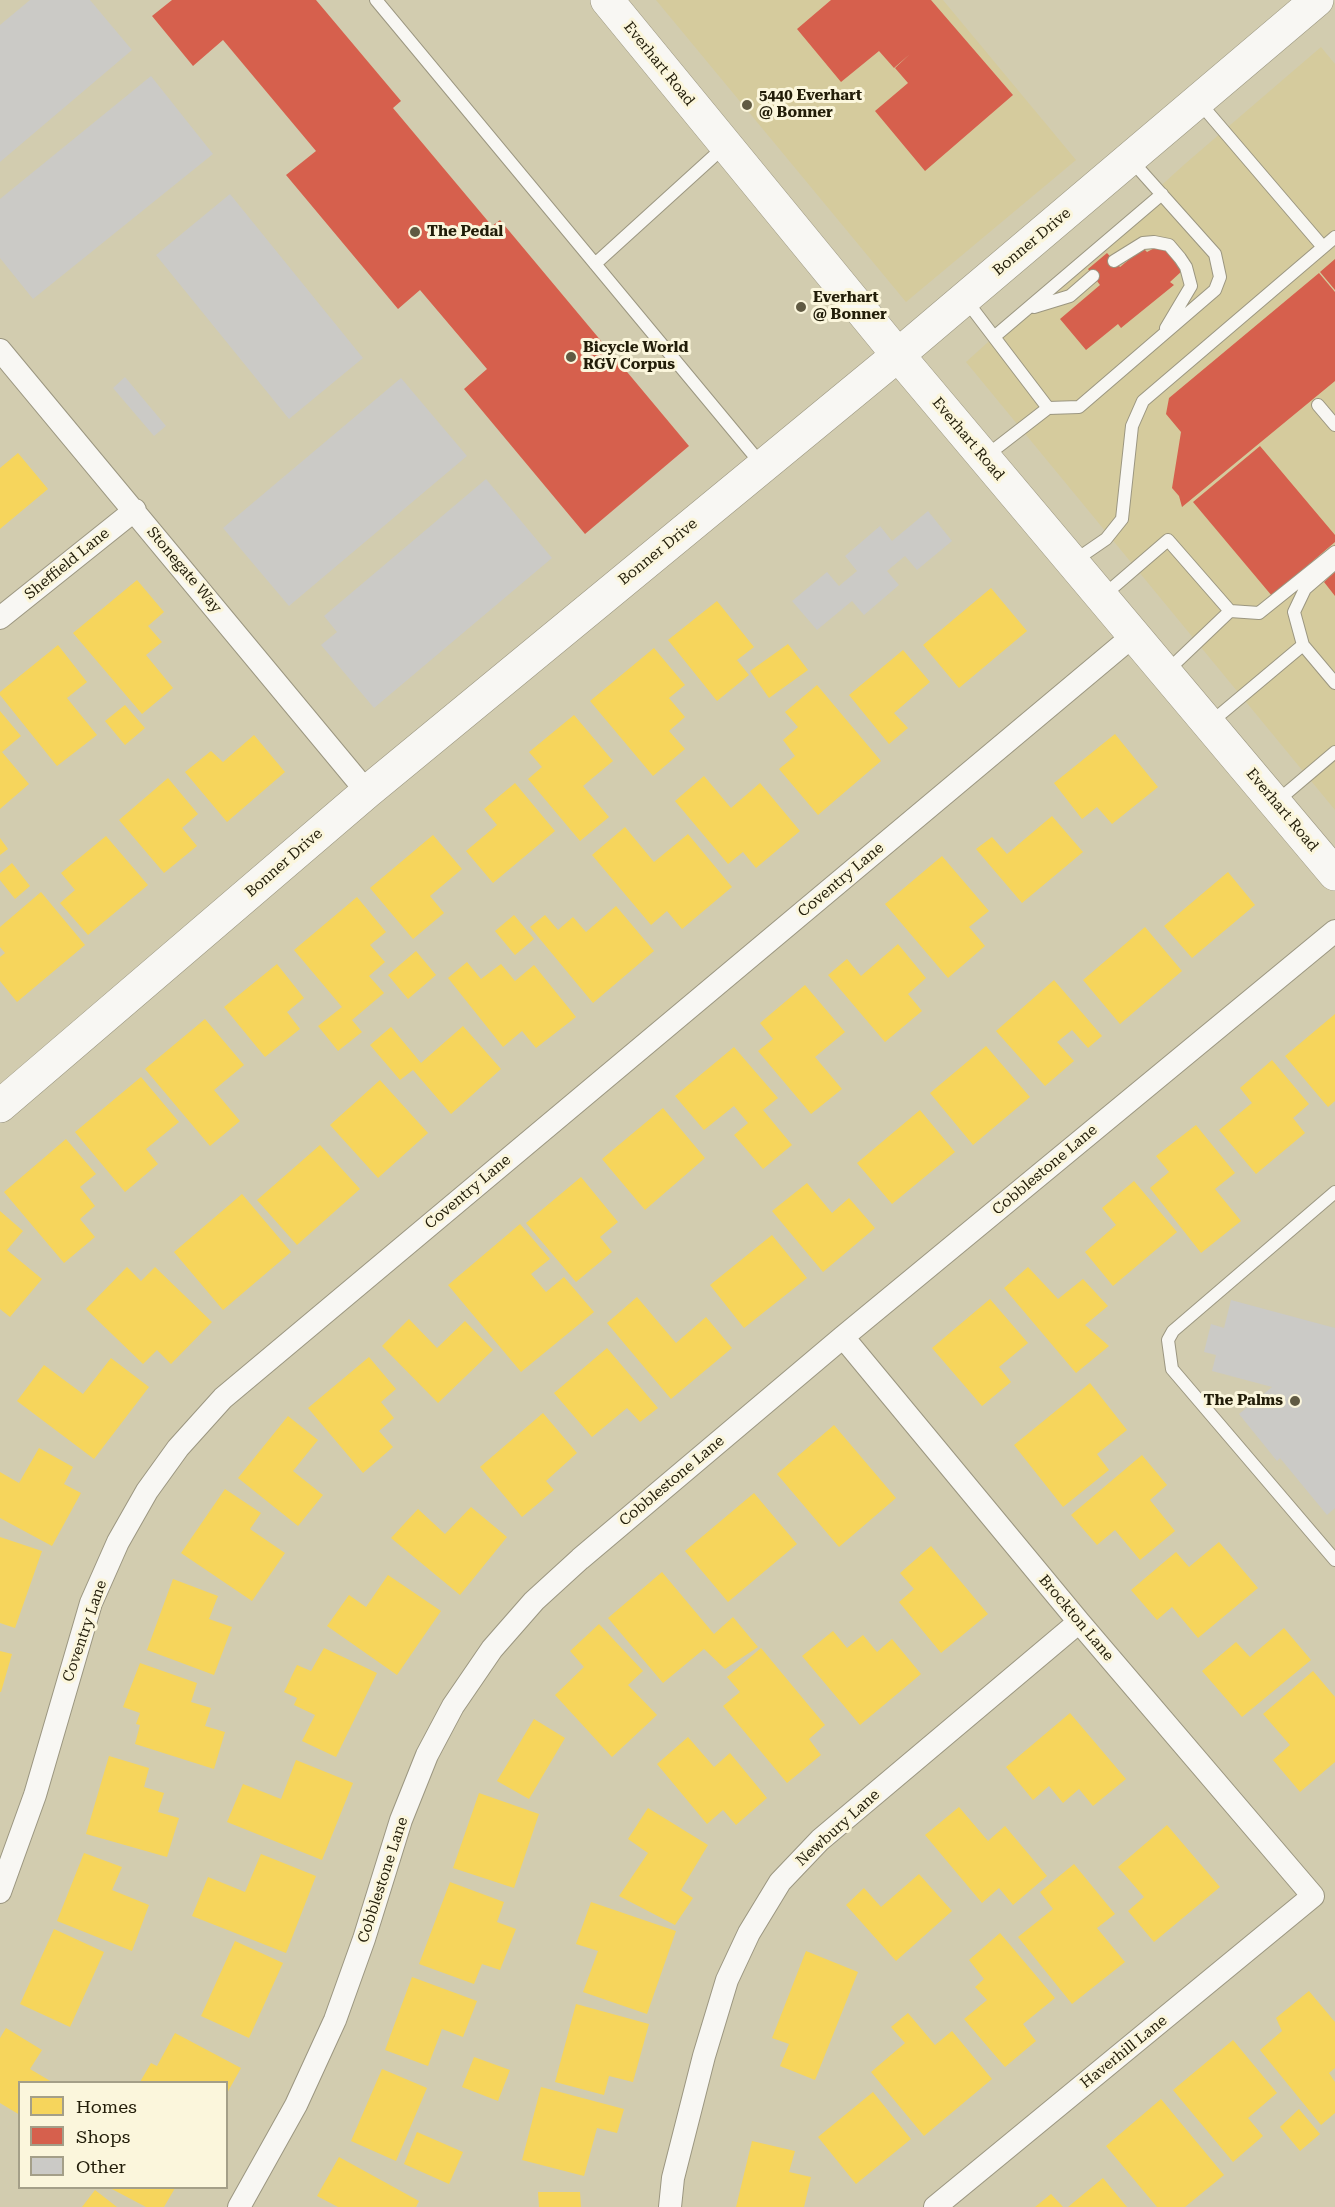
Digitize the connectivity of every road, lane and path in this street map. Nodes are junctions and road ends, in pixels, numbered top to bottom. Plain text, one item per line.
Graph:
1 (376, 0) edge
2 (607, 0) edge
3 (1317, 0) edge
4 (1198, 101) junction
5 (726, 145) junction
6 (1130, 159) junction
7 (1162, 194) junction
8 (1335, 237) edge
9 (1323, 247) junction
10 (1114, 261) dead end
11 (595, 264) junction
12 (1093, 276) dead end
13 (965, 298) junction
14 (1028, 309) junction
15 (1161, 336) junction
16 (994, 337) junction
17 (0, 350) edge
18 (898, 355) junction
19 (1318, 405) dead end
20 (1048, 408) junction
21 (1335, 425) edge
22 (984, 458) junction
23 (763, 466) junction
24 (135, 510) junction
25 (1335, 552) edge
26 (1073, 562) junction
27 (1335, 563) edge
28 (1102, 597) junction
29 (1230, 611) junction
30 (0, 618) edge
31 (1134, 635) junction
32 (1303, 645) junction
33 (1166, 672) junction
34 (1335, 683) edge
35 (1209, 724) junction
36 (1335, 752) edge
37 (367, 792) junction
38 (1275, 802) junction
39 (1328, 861) edge
40 (1335, 931) edge
41 (0, 1106) edge
42 (1335, 1192) edge
43 (843, 1337) junction
44 (1335, 1560) edge
45 (1079, 1622) junction
46 (0, 1892) edge
47 (1313, 1896) joint
48 (239, 2207) edge
49 (670, 2207) edge
50 (935, 2207) edge

1 - 11 lane
2 - 5 street, Everhart Road
3 - 4 street, Bonner Drive
4 - 6 street, Bonner Drive
4 - 9 lane
5 - 11 lane
5 - 18 street, Everhart Road
6 - 7 lane
6 - 13 street, Bonner Drive
7 - 14 lane
7 - 15 lane
8 - 9 lane
9 - 26 lane
10 - 15 lane
11 - 23 lane
12 - 14 lane
13 - 16 lane
13 - 18 street, Bonner Drive
14 - 16 lane
15 - 20 lane
16 - 20 lane
17 - 24 street, Stonegate Way
18 - 22 street, Everhart Road
18 - 23 street, Bonner Drive
19 - 21 lane
20 - 22 lane
22 - 26 street, Everhart Road
23 - 37 street, Bonner Drive
24 - 30 street, Sheffield Lane
24 - 37 street, Stonegate Way
25 - 29 lane
26 - 28 street, Everhart Road
27 - 32 lane
28 - 29 lane
28 - 31 street, Everhart Road
29 - 33 lane
31 - 33 street, Everhart Road
31 - 46 street, Coventry Lane
32 - 34 lane
32 - 35 lane
33 - 35 street, Everhart Road
35 - 38 street, Everhart Road
36 - 38 lane
37 - 41 street, Bonner Drive
38 - 39 street, Everhart Road
40 - 43 street, Cobblestone Lane
42 - 44 lane
43 - 45 street, Brockton Lane
43 - 48 street, Cobblestone Lane
45 - 47 street, Brockton Lane
45 - 49 street, Newbury Lane
47 - 50 street, Haverhill Lane

